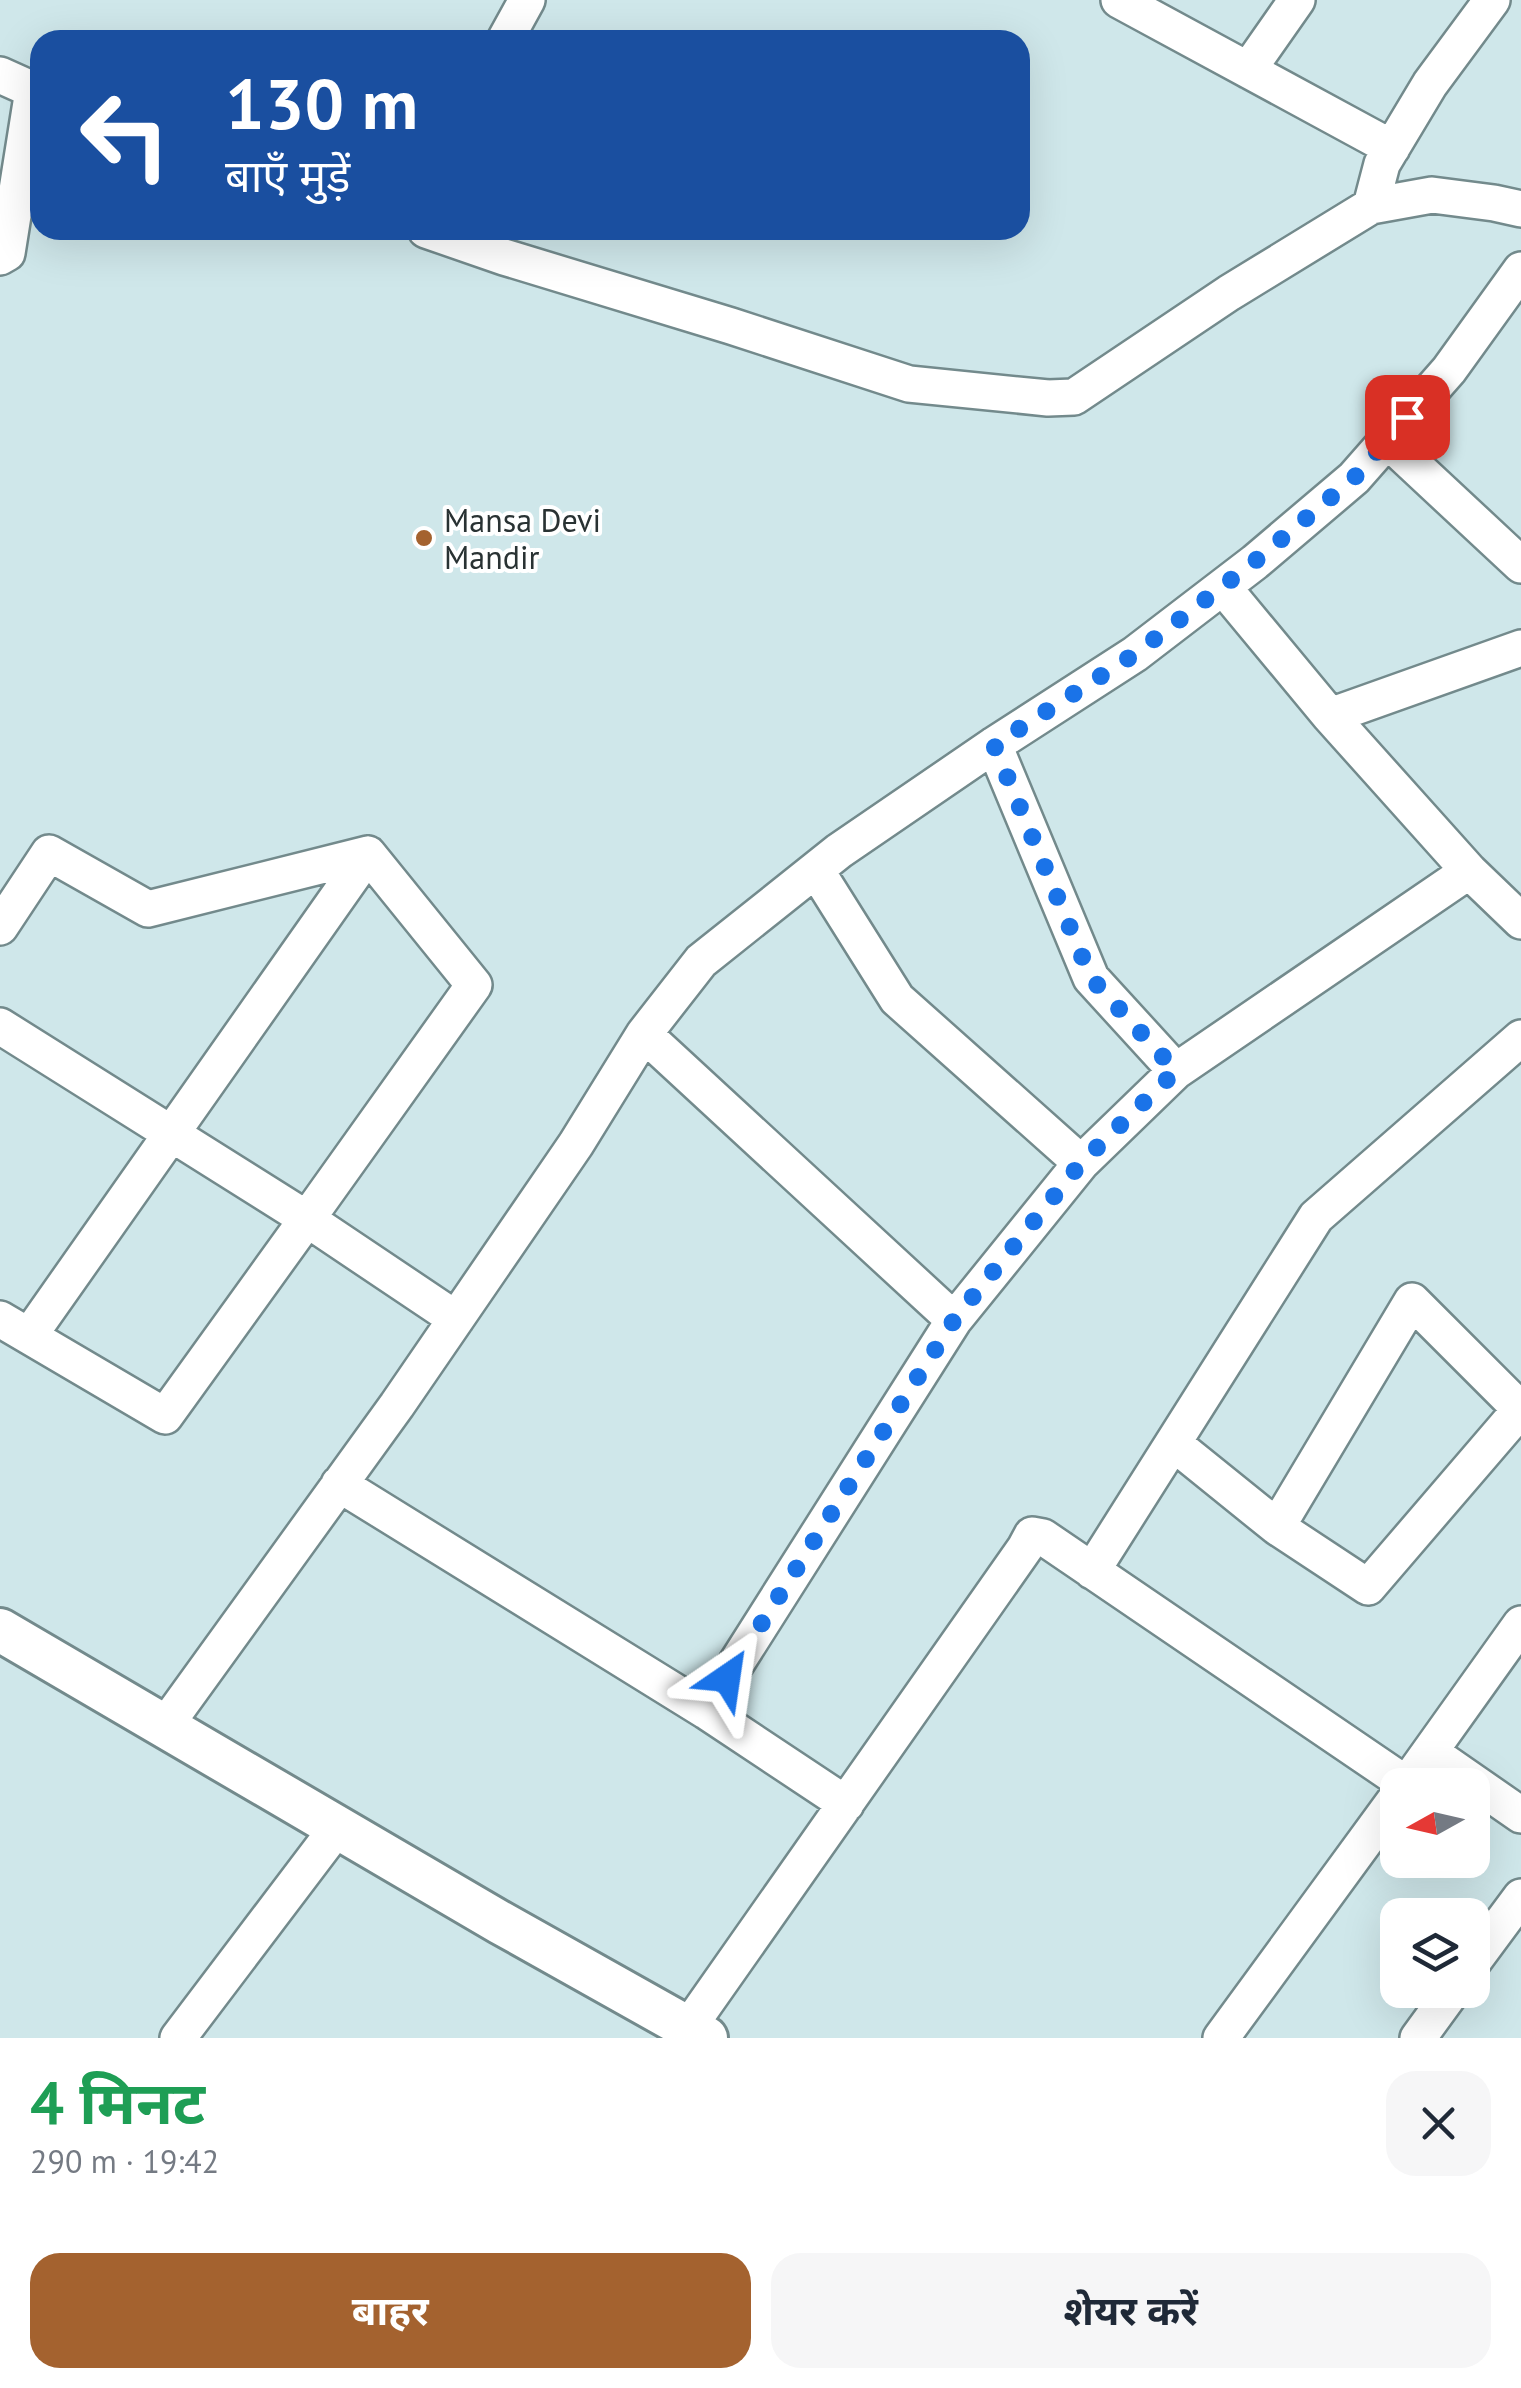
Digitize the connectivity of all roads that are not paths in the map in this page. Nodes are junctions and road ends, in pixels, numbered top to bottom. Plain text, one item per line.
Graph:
1 (527, 0) edge
2 (1119, 0) edge
3 (1297, 0) edge
4 (1492, 0) edge
5 (510, 30) edge
6 (1248, 70) junction
7 (0, 75) edge
8 (30, 89) edge
9 (30, 125) edge
10 (1392, 148) junction
11 (1370, 206) junction
12 (1521, 209) edge
13 (455, 240) edge
14 (0, 257) edge
15 (1521, 270) edge
16 (1387, 440) junction
17 (1521, 565) edge
18 (1222, 587) junction
19 (1521, 648) edge
20 (1330, 716) junction
21 (994, 745) junction
22 (368, 854) junction
23 (816, 870) junction
24 (1468, 871) junction
25 (1521, 921) edge
26 (0, 928) edge
27 (0, 1026) edge
28 (644, 1034) junction
29 (1521, 1038) edge
30 (1176, 1071) junction
31 (172, 1135) junction
32 (1081, 1163) junction
33 (307, 1219) junction
34 (456, 1318) junction
35 (954, 1320) junction
36 (14, 1328) edge
37 (1521, 1410) edge
38 (1172, 1444) junction
39 (340, 1484) junction
40 (1277, 1528) junction
41 (1092, 1570) junction
42 (1521, 1624) edge
43 (0, 1630) edge
44 (706, 1711) junction
45 (165, 1726) junction
46 (1430, 1752) junction
47 (1381, 1768) edge
48 (1418, 1768) edge
49 (846, 1804) junction
50 (1521, 1816) edge
51 (1380, 1821) edge
52 (337, 1828) junction
53 (1521, 1897) edge
54 (1490, 1939) edge
55 (1440, 2008) edge
56 (697, 2033) edge
57 (178, 2038) edge
58 (1221, 2038) edge
59 (1418, 2038) edge

1 - 5 street
2 - 6 street
3 - 6 street
4 - 10 street
6 - 10 street
7 - 8 street
9 - 14 street
10 - 11 street
11 - 12 street
11 - 13 street
15 - 16 street
16 - 17 street
16 - 18 street
18 - 20 street
18 - 21 street
19 - 20 street
20 - 24 street
21 - 23 street
21 - 30 street
22 - 26 street
22 - 31 street
22 - 33 street
23 - 28 street
23 - 32 street
24 - 25 street
24 - 30 street
27 - 31 street
28 - 34 street
28 - 35 street
29 - 38 street
30 - 32 street
31 - 33 street
31 - 36 street
32 - 35 street
33 - 34 street
33 - 36 street
34 - 39 street
35 - 44 street
37 - 40 street
37 - 40 street
38 - 40 street
38 - 41 street
39 - 44 street
39 - 45 street
41 - 47 street
41 - 49 street
42 - 46 street
43 - 45 street
44 - 49 street
45 - 52 street
46 - 48 street
46 - 50 street
49 - 56 street
51 - 58 street
52 - 56 street
52 - 57 street
53 - 54 street
55 - 59 street

